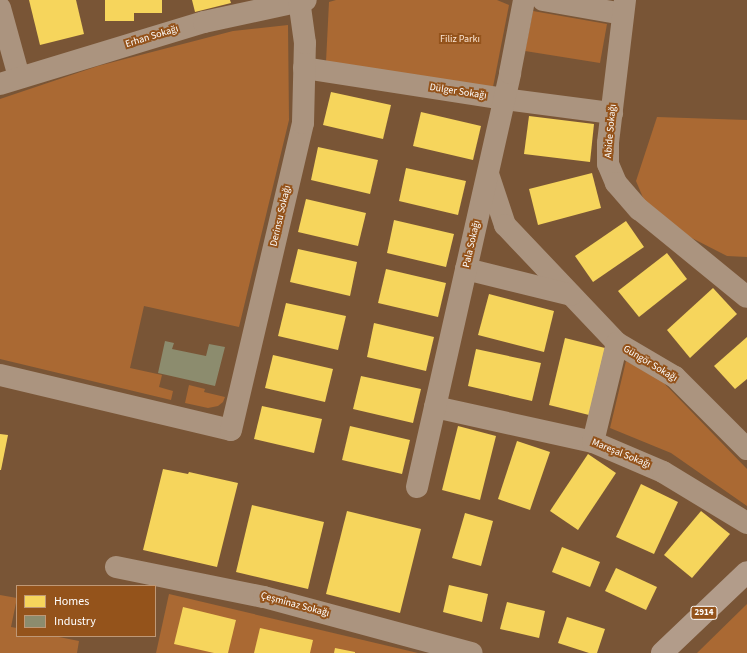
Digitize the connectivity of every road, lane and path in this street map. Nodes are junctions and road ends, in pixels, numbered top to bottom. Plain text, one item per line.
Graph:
1 (302, 0) edge
2 (524, 0) edge
3 (543, 0) edge
4 (624, 7) edge
5 (0, 8) edge
6 (304, 68) junction
7 (10, 80) edge
8 (504, 99) junction
9 (612, 113) junction
10 (488, 174) junction
11 (466, 269) junction
12 (571, 295) junction
13 (747, 297) edge
14 (617, 343) junction
15 (0, 375) edge
16 (435, 407) junction
17 (594, 442) junction
18 (747, 449) edge
19 (417, 487) dead end
20 (747, 523) edge
21 (116, 566) dead end
22 (747, 572) edge
23 (472, 653) edge
24 (662, 653) edge

1 - 6 street, Derinsu Sokağı
1 - 7 street, Erhan Sokağı
2 - 8 street, Pala Sokağı
3 - 4 street
4 - 9 street, Abide Sokağı
5 - 7 street
6 - 8 street, Dülger Sokağı
6 - 15 street, Derinsu Sokağı
8 - 9 street, Dülger Sokağı
8 - 10 street, Pala Sokağı
9 - 13 street, Abide Sokağı
10 - 11 street, Pala Sokağı
10 - 12 street, Güngör Sokağı
11 - 12 street
11 - 16 street, Pala Sokağı
12 - 14 street, Güngör Sokağı
14 - 17 street
14 - 18 street, Güngör Sokağı
16 - 17 street, Mareşal Sokağı
16 - 19 street, Pala Sokağı
17 - 20 street, Mareşal Sokağı
21 - 23 street, Çeşminaz Sokağı
22 - 24 main road, 2914

